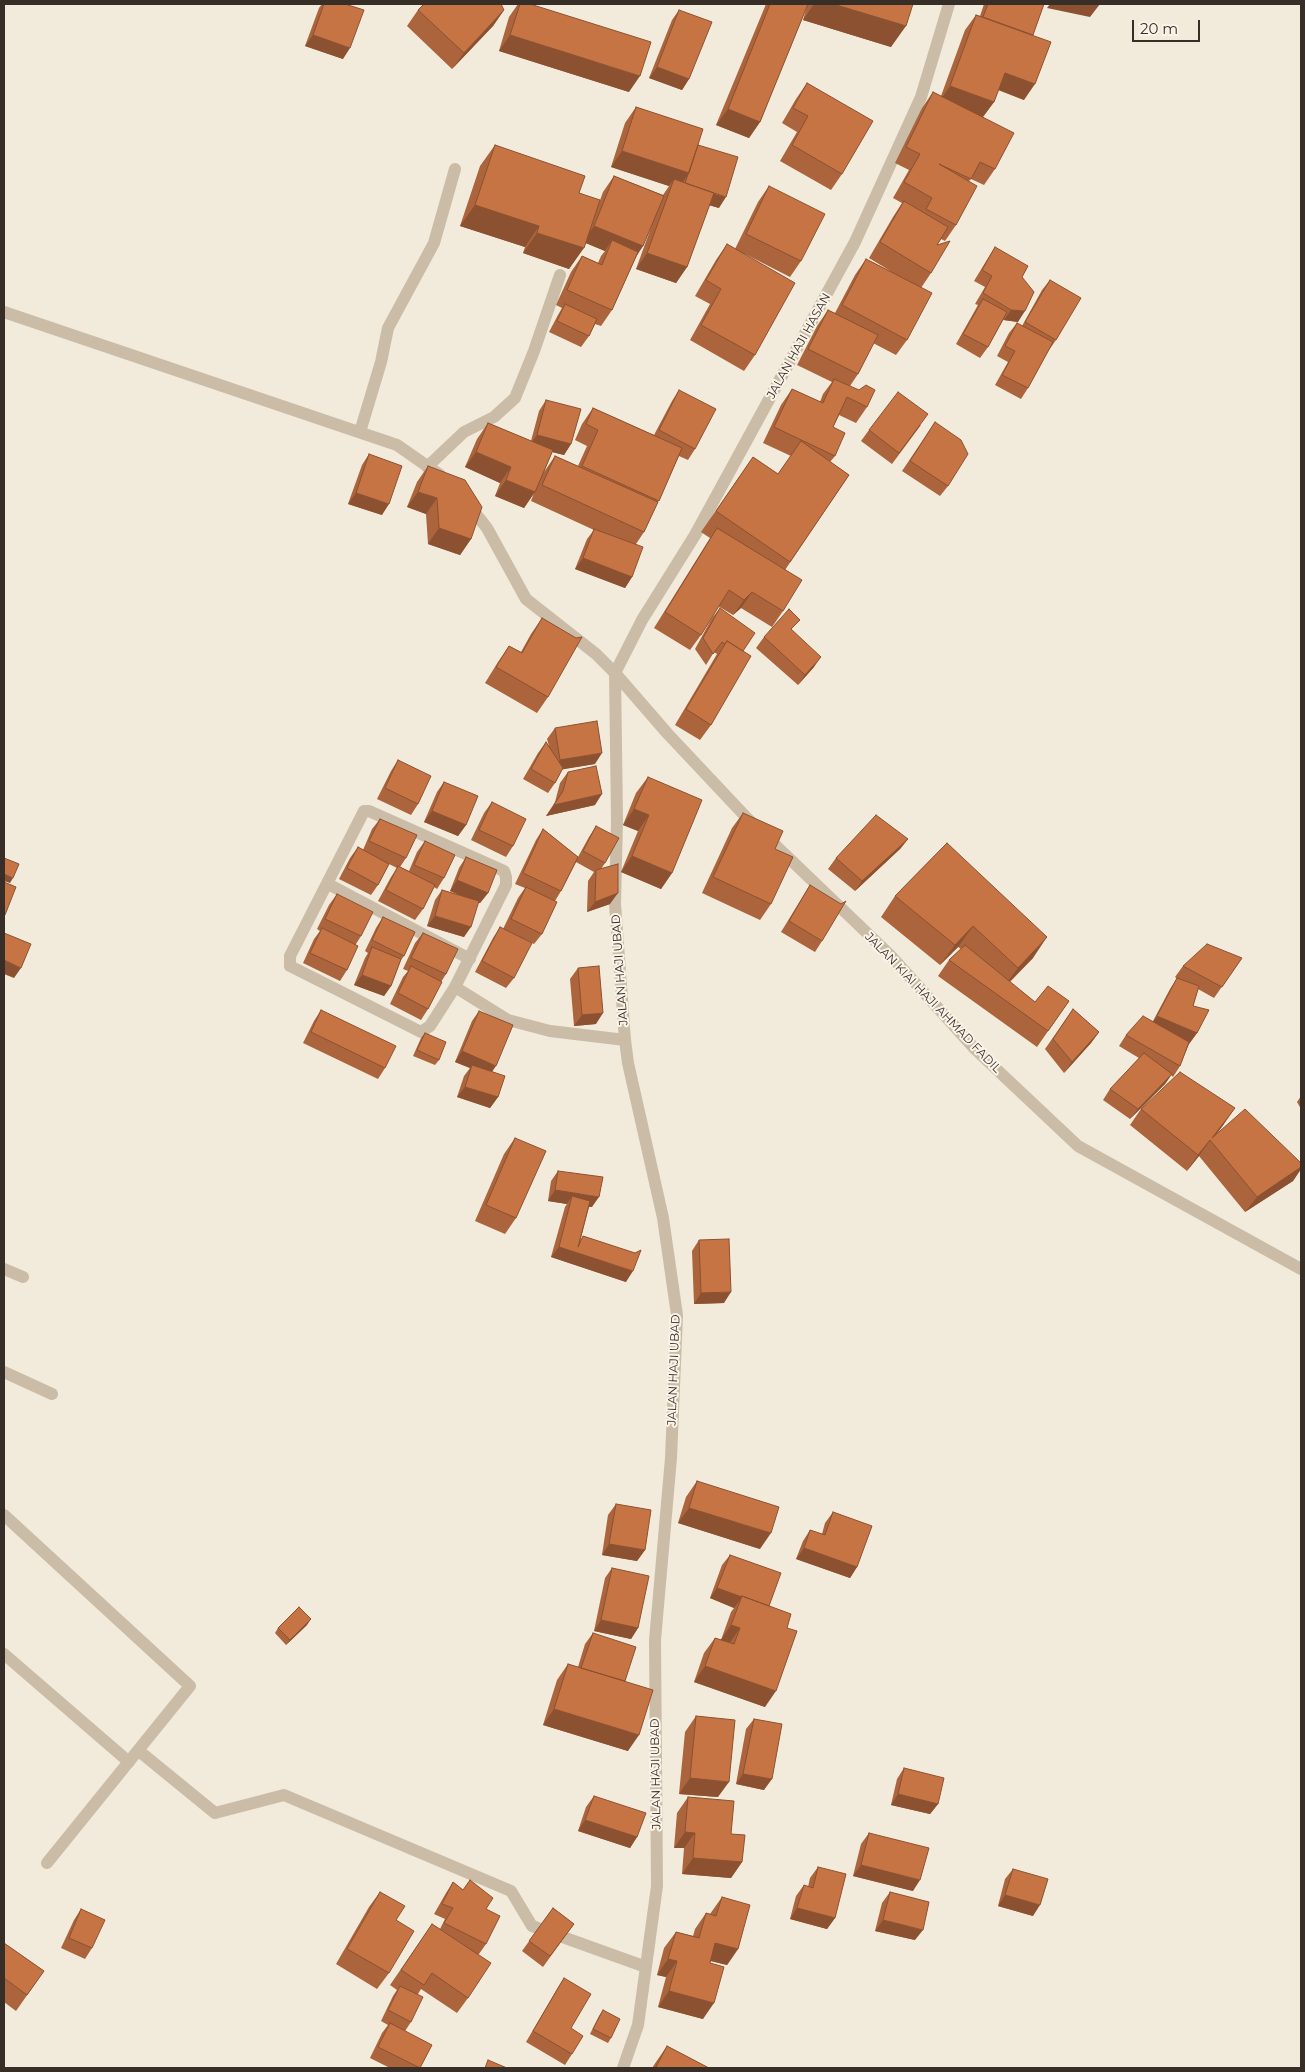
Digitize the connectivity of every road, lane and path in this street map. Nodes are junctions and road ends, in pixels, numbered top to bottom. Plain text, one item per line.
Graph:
1 (949, 4) edge
2 (455, 169) dead end
3 (560, 275) dead end
4 (4, 312) edge
5 (360, 432) junction
6 (427, 467) junction
7 (615, 673) junction
8 (328, 884) junction
9 (470, 959) junction
10 (455, 988) junction
11 (625, 1040) junction
12 (4, 1269) edge
13 (1301, 1270) edge
14 (23, 1277) dead end
15 (4, 1372) edge
16 (52, 1394) dead end
17 (4, 1515) edge
18 (4, 1654) edge
19 (139, 1751) junction
20 (129, 1762) junction
21 (47, 1863) dead end
22 (646, 1967) junction
23 (623, 2068) edge

1 - 7 street, JALAN HAJI HASAN
2 - 5 street
3 - 6 street
4 - 5 street, JALAN KIAI HAJI AHMAD FADIL
5 - 6 street, JALAN KIAI HAJI AHMAD FADIL
6 - 7 street, JALAN KIAI HAJI AHMAD FADIL
7 - 11 street, JALAN HAJI UBAD
7 - 13 street, JALAN KIAI HAJI AHMAD FADIL
8 - 9 street
8 - 9 street
8 - 10 street
9 - 10 street
10 - 11 street
11 - 22 street, JALAN HAJI UBAD
12 - 14 street
15 - 16 street
17 - 19 street
18 - 20 street
19 - 20 street
19 - 22 street
20 - 21 street
22 - 23 street, JALAN HAJI UBAD

